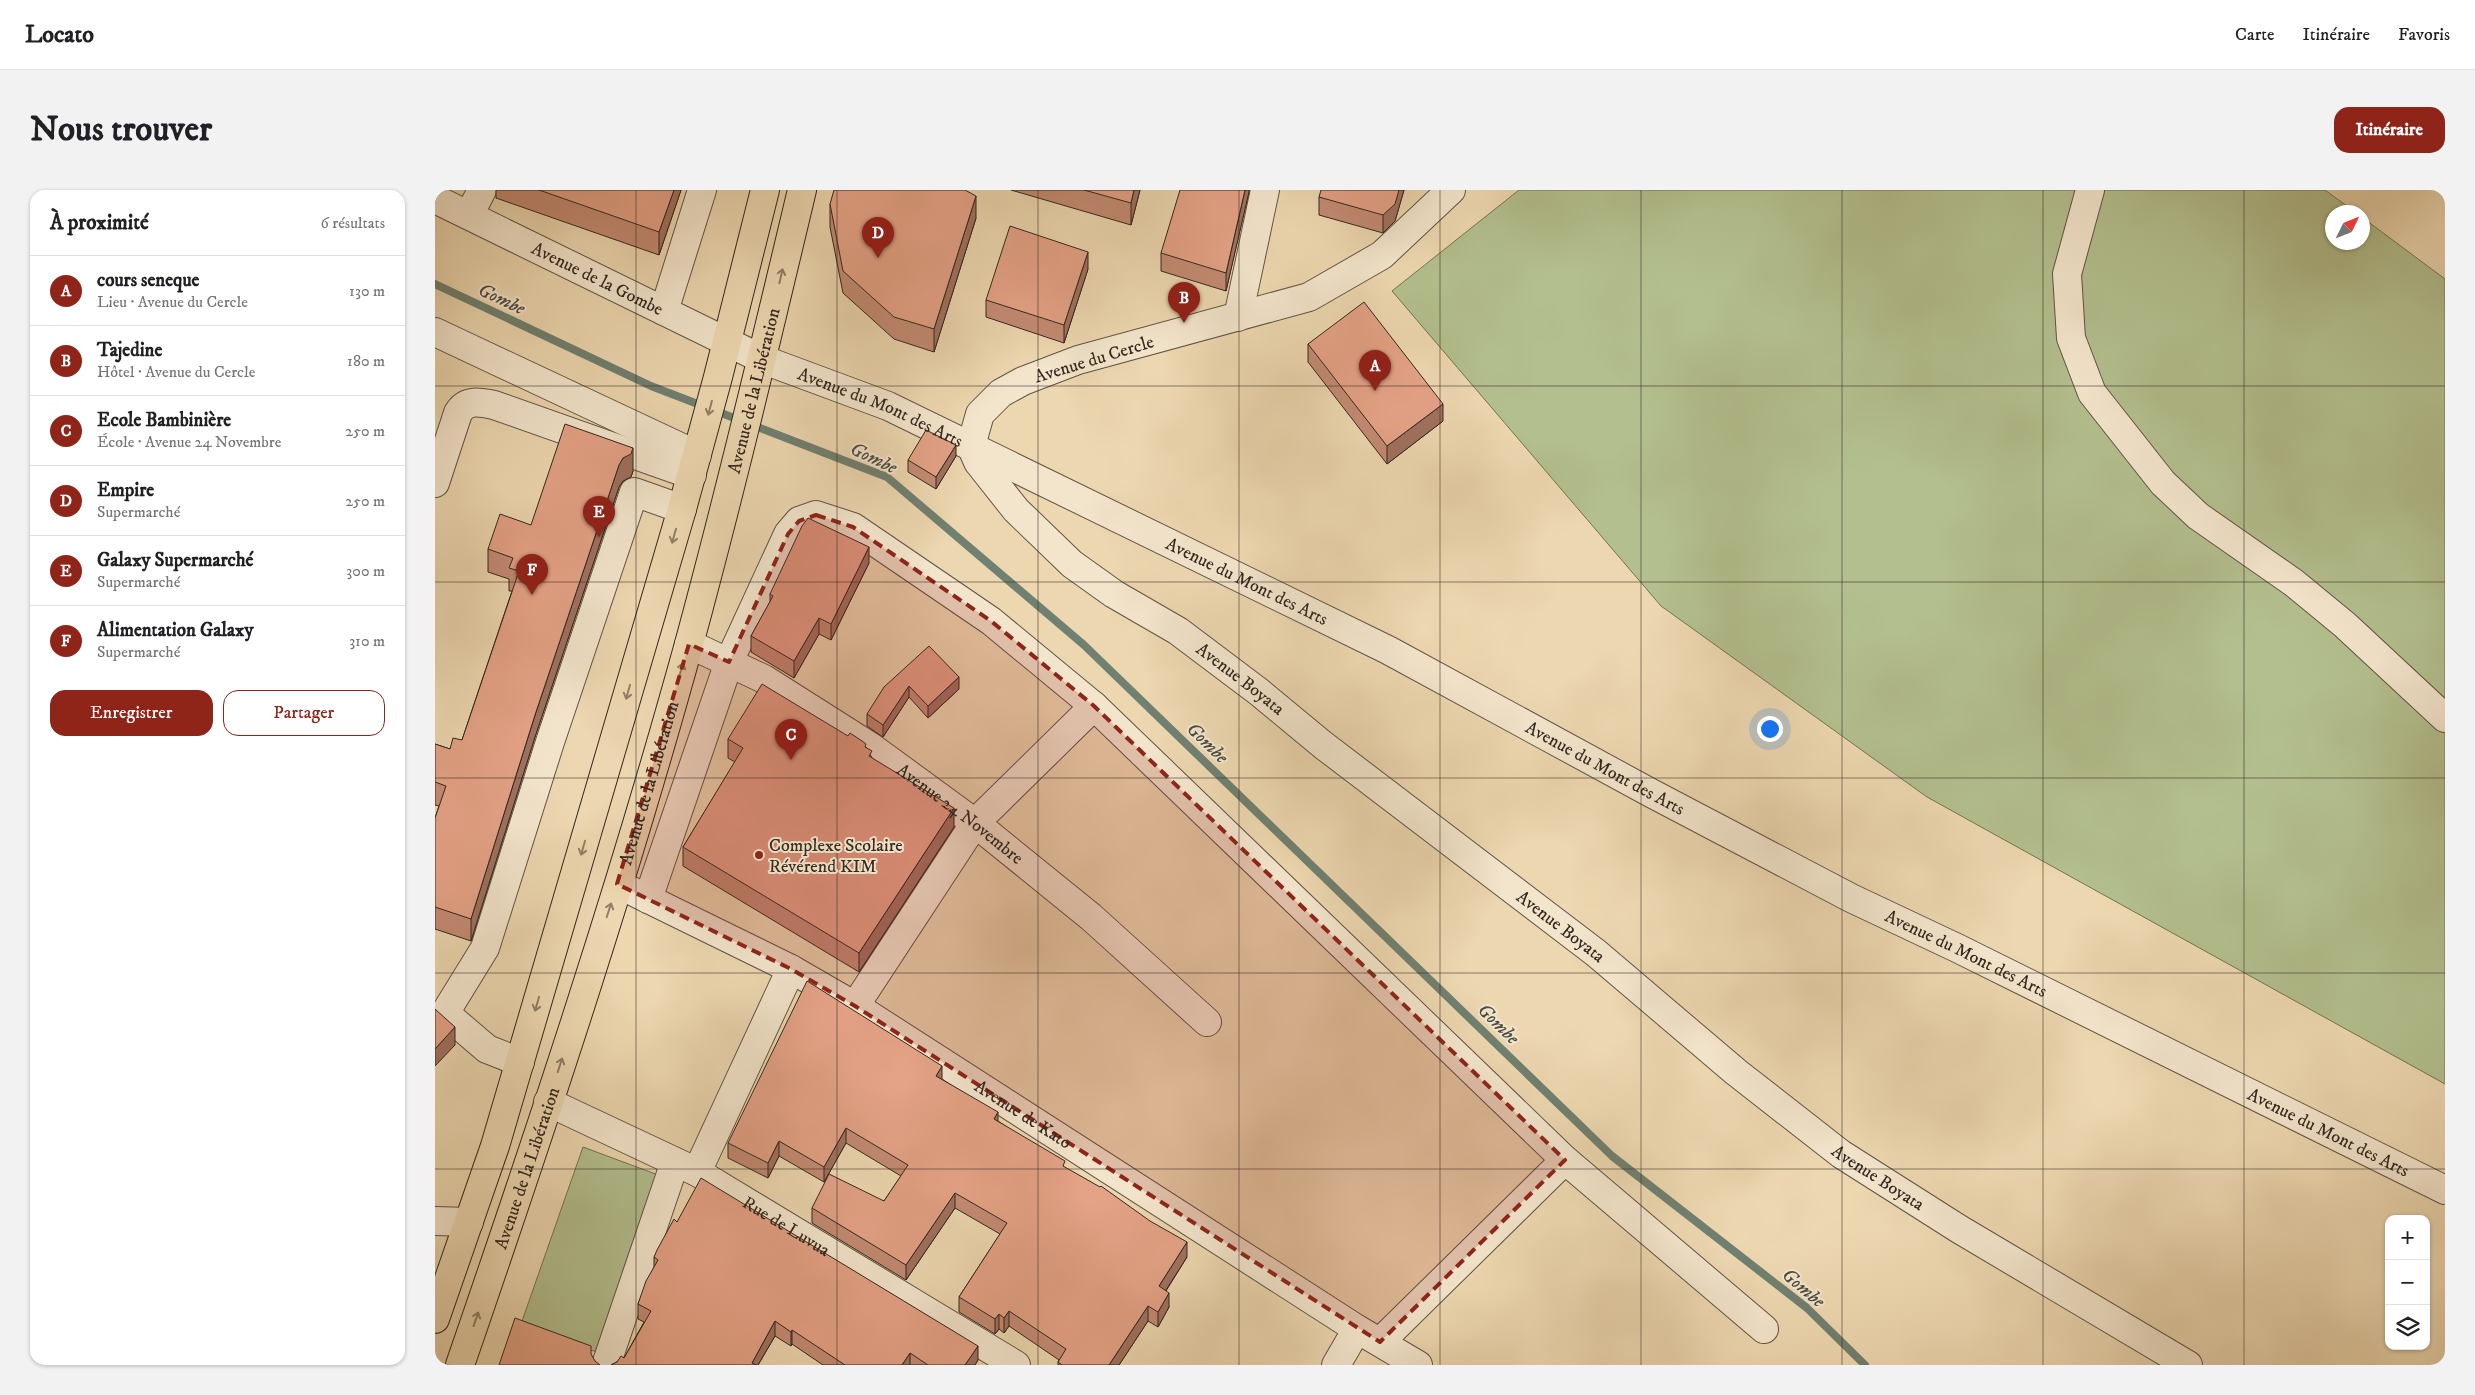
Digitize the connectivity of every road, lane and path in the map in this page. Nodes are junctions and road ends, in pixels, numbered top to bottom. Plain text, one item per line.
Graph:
1 (482, 190) edge
2 (702, 190) edge
3 (765, 190) edge
4 (802, 190) edge
5 (1265, 190) edge
6 (1451, 190) edge
7 (2089, 190) edge
8 (435, 199) edge
9 (469, 215) junction
10 (664, 311) junction
11 (1238, 317) junction
12 (435, 332) edge
13 (727, 342) junction
14 (761, 359) junction
15 (971, 446) junction
16 (697, 456) junction
17 (435, 483) edge
18 (682, 509) junction
19 (689, 644) junction
20 (729, 662) junction
21 (1094, 706) junction
22 (2445, 718) edge
23 (975, 823) junction
24 (617, 884) junction
25 (648, 899) junction
26 (791, 969) junction
27 (855, 1006) junction
28 (1207, 1022) dead end
29 (520, 1062) junction
30 (548, 1102) junction
31 (1565, 1160) junction
32 (686, 1167) junction
33 (2445, 1190) edge
34 (435, 1221) edge
35 (469, 1222) junction
36 (435, 1319) edge
37 (1764, 1329) dead end
38 (1369, 1336) junction
39 (460, 1365) edge
40 (606, 1365) edge
41 (1016, 1365) edge
42 (1335, 1365) edge
43 (1418, 1365) edge
44 (2188, 1365) edge

1 - 9 street
2 - 10 street
3 - 13 main road, Avenue de la Libération
14 -> 4 main road, Avenue de la Libération
5 - 11 street
6 - 11 street, Avenue du Cercle
7 - 22 street
8 - 9 street, Avenue de la Gombe
9 - 10 street, Avenue de la Gombe
10 - 13 street, Avenue de la Gombe
11 - 15 street, Avenue du Cercle
12 - 16 street
13 - 14 street, Avenue de la Gombe
13 -> 16 main road, Avenue de la Libération
14 - 15 street, Avenue du Mont des Arts
14 - 19 main road, Avenue de la Libération
15 - 33 street, Avenue du Mont des Arts
15 - 44 street, Avenue Boyata
16 - 17 street
16 - 18 main road, Avenue de la Libération
18 -> 29 main road, Avenue de la Libération
18 - 29 street
19 - 20 street, Avenue 24 Novembre
24 -> 19 main road, Avenue de la Libération
20 - 21 street
20 - 23 street, Avenue 24 Novembre
20 - 25 street
21 - 23 street
21 - 31 street
23 - 27 street
23 - 28 street, Avenue 24 Novembre
24 - 25 street, Avenue de Kato
30 -> 24 main road, Avenue de la Libération
25 - 26 street, Avenue de Kato
26 - 27 street, Avenue de Kato
26 - 32 street
27 - 38 street, Avenue de Kato
29 - 35 main road, Avenue de la Libération
30 - 32 street, Rue de Luvua
39 -> 30 main road, Avenue de la Libération
31 - 37 street
31 - 38 street
32 - 40 street
32 - 41 street, Rue de Luvua
34 - 35 street
35 - 36 main road, Avenue de la Libération
38 - 42 street
38 - 43 street, Avenue de Kato

